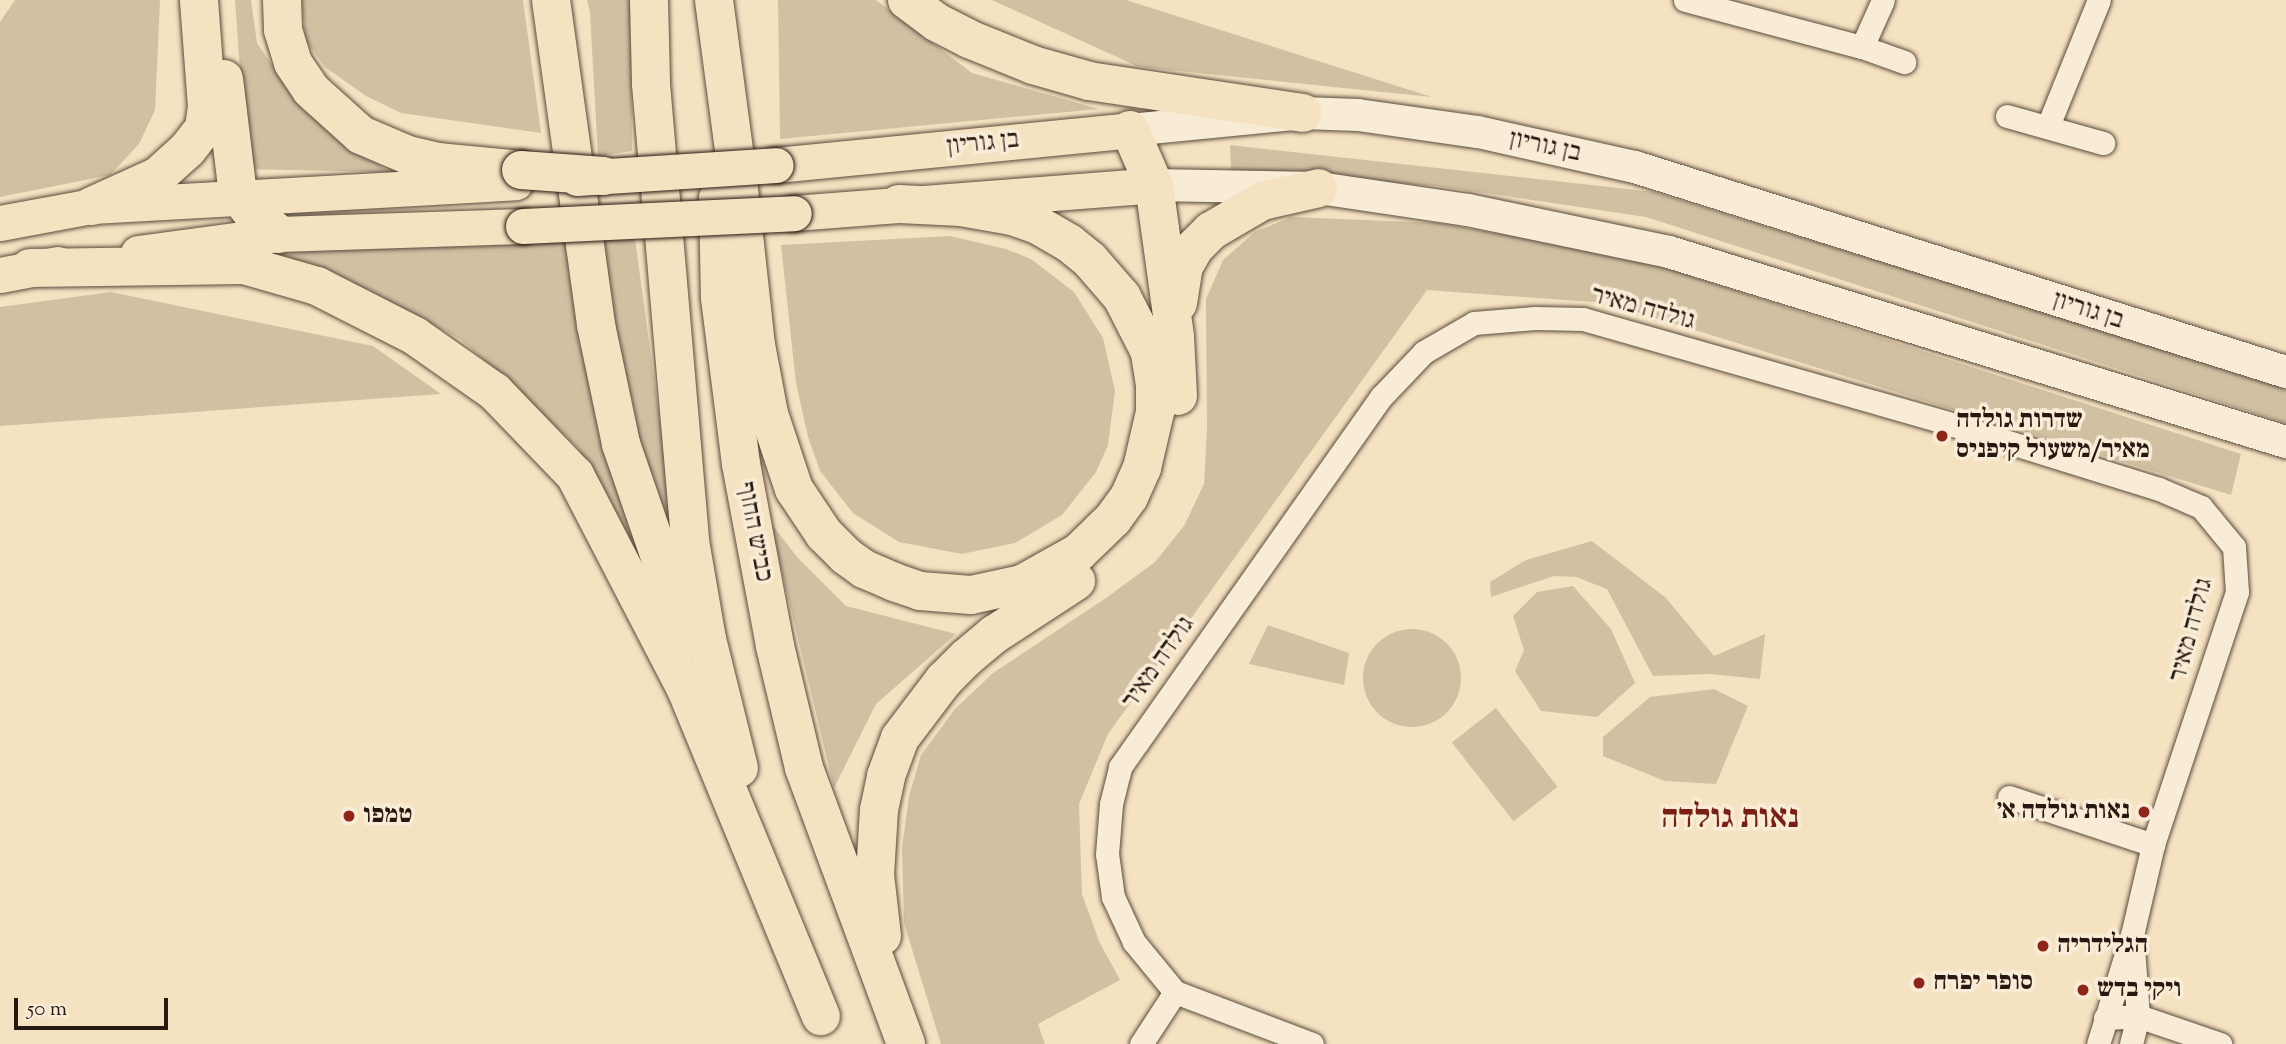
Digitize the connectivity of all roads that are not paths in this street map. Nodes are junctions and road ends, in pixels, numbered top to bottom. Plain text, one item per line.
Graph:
1 (199, 0) edge
2 (215, 0) edge
3 (282, 0) edge
4 (551, 0) edge
5 (649, 0) edge
6 (714, 0) edge
7 (907, 0) edge
8 (1685, 0) edge
9 (1883, 0) edge
10 (2099, 0) edge
11 (1862, 47) junction
12 (1904, 62) dead end
13 (1304, 113) junction
14 (2007, 116) dead end
15 (2048, 126) junction
16 (1130, 130) junction
17 (2103, 143) dead end
18 (525, 175) junction
19 (604, 176) joint
20 (1154, 185) junction
21 (1319, 188) junction
22 (238, 195) junction
23 (899, 204) junction
24 (92, 206) junction
25 (0, 223) edge
26 (279, 234) junction
27 (15, 271) edge
28 (1175, 337) junction
29 (2286, 372) edge
30 (2286, 442) edge
31 (2009, 797) dead end
32 (756, 836) junction
33 (2153, 845) junction
34 (2132, 935) junction
35 (1175, 992) junction
36 (888, 994) junction
37 (2138, 1016) junction
38 (2105, 1018) junction
39 (827, 1030) edge
40 (906, 1044) edge
41 (1140, 1044) edge
42 (1312, 1044) edge
43 (2097, 1044) edge
44 (2131, 1044) edge
45 (2220, 1044) edge

1 - 24 highway
2 - 22 highway
3 - 18 highway
4 - 32 highway
5 - 32 highway
6 - 23 highway
6 - 36 highway, כביש החוף
7 - 13 highway
8 - 11 street
9 - 11 street
10 - 15 street
11 - 12 street
13 - 16 main road, בן גוריון
13 - 29 main road, בן גוריון
14 - 15 street
15 - 17 street
16 - 19 main road, בן גוריון, bridge
16 - 20 highway
18 - 19 highway, bridge
18 - 22 main road
20 - 21 main road
20 - 23 main road
20 - 28 highway
21 - 28 highway
21 - 30 main road
22 - 24 main road
22 - 26 highway
23 - 26 main road, bridge
24 - 25 main road
26 - 27 main road
27 - 39 highway
28 - 36 highway
31 - 33 street
32 - 39 highway
33 - 34 street, גולדה מאיר
33 - 35 street, גולדה מאיר
34 - 37 street, גולדה מאיר
34 - 38 street, גולדה מאיר
35 - 41 street
35 - 42 street, גולדה מאיר
36 - 40 highway, כביש החוף
37 - 38 street
37 - 44 street, גולדה מאיר
37 - 45 street
38 - 43 street, גולדה מאיר

